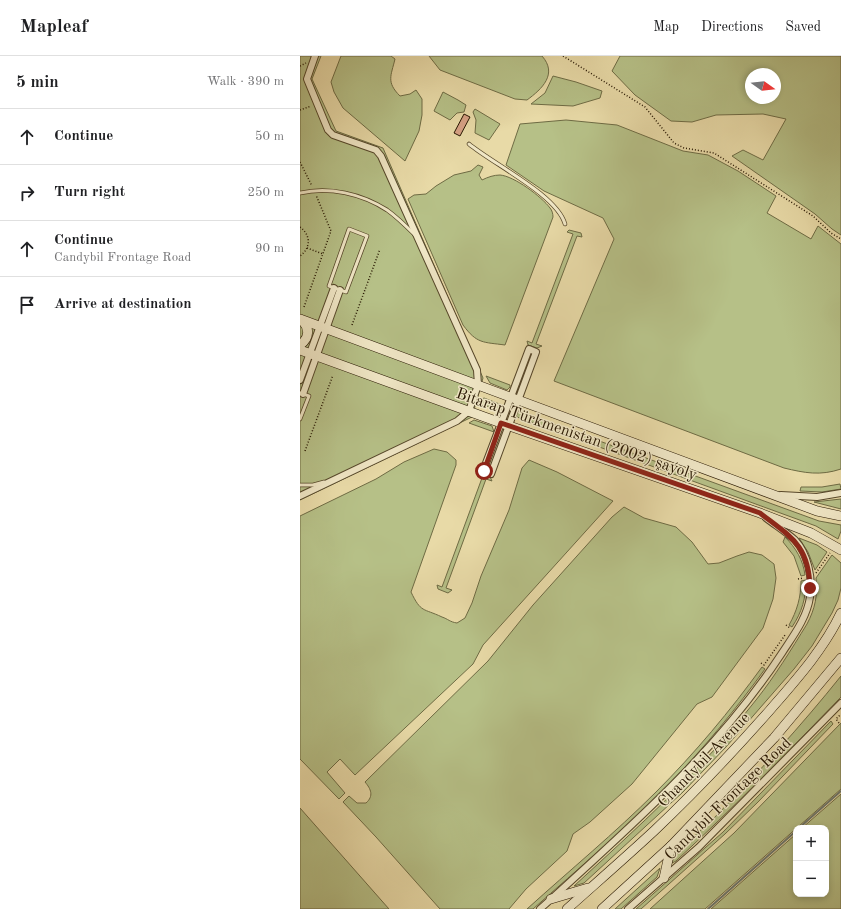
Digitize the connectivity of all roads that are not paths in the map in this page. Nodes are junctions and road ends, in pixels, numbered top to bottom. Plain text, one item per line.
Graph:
1 (315, 56) edge
2 (469, 144) dead end
3 (300, 193) edge
4 (566, 224) dead end
5 (417, 237) junction
6 (337, 289) junction
7 (300, 319) edge
8 (323, 327) junction
9 (300, 345) edge
10 (300, 350) edge
11 (313, 355) junction
12 (300, 380) edge
13 (478, 385) junction
14 (301, 393) edge
15 (515, 398) junction
16 (469, 411) junction
17 (300, 419) edge
18 (505, 425) junction
19 (332, 481) junction
20 (300, 485) edge
21 (768, 493) junction
22 (841, 494) edge
23 (300, 496) edge
24 (760, 513) junction
25 (841, 516) edge
26 (841, 550) edge
27 (841, 612) edge
28 (841, 658) edge
29 (841, 703) edge
30 (671, 846) junction
31 (664, 878) junction
32 (592, 886) junction
33 (551, 899) junction
34 (540, 909) edge
35 (567, 909) edge
36 (602, 909) edge
37 (628, 909) edge

1 - 5 street
2 - 4 lane
3 - 5 lane
5 - 13 street
6 - 6 lane
6 - 8 street
7 - 8 street, Bitarap Türkmenistan (2002) şaýoly
7 - 9 street
8 - 11 street
8 - 13 street, Bitarap Türkmenistan (2002) şaýoly
10 - 11 street, Bitarap Türkmenistan (2002) şaýoly
11 - 12 street
11 - 14 street
11 - 16 street, Bitarap Türkmenistan (2002) şaýoly
13 - 15 street, Bitarap Türkmenistan (2002) şaýoly
13 - 16 street
14 - 17 lane
15 - 15 street
15 - 18 street
15 - 21 street, Bitarap Türkmenistan (2002) şaýoly
16 - 18 street, Bitarap Türkmenistan (2002) şaýoly
16 - 19 street
18 - 18 street
18 - 24 street, Bitarap Türkmenistan (2002) şaýoly
19 - 20 lane
19 - 23 street
21 - 22 street, Bitarap Türkmenistan (2002) şaýoly
21 - 25 street, Bitarap Türkmenistan (2002) şaýoly
24 - 26 street, Bitarap Türkmenistan (2002) şaýoly
24 - 33 street
27 - 32 street, Chandybil Avenue
28 - 30 street
29 - 31 street, Candybil Frontage Road
30 - 31 street
30 - 36 street
31 - 37 street, Candybil Frontage Road
32 - 33 street
32 - 35 street, Chandybil Avenue
33 - 34 street

